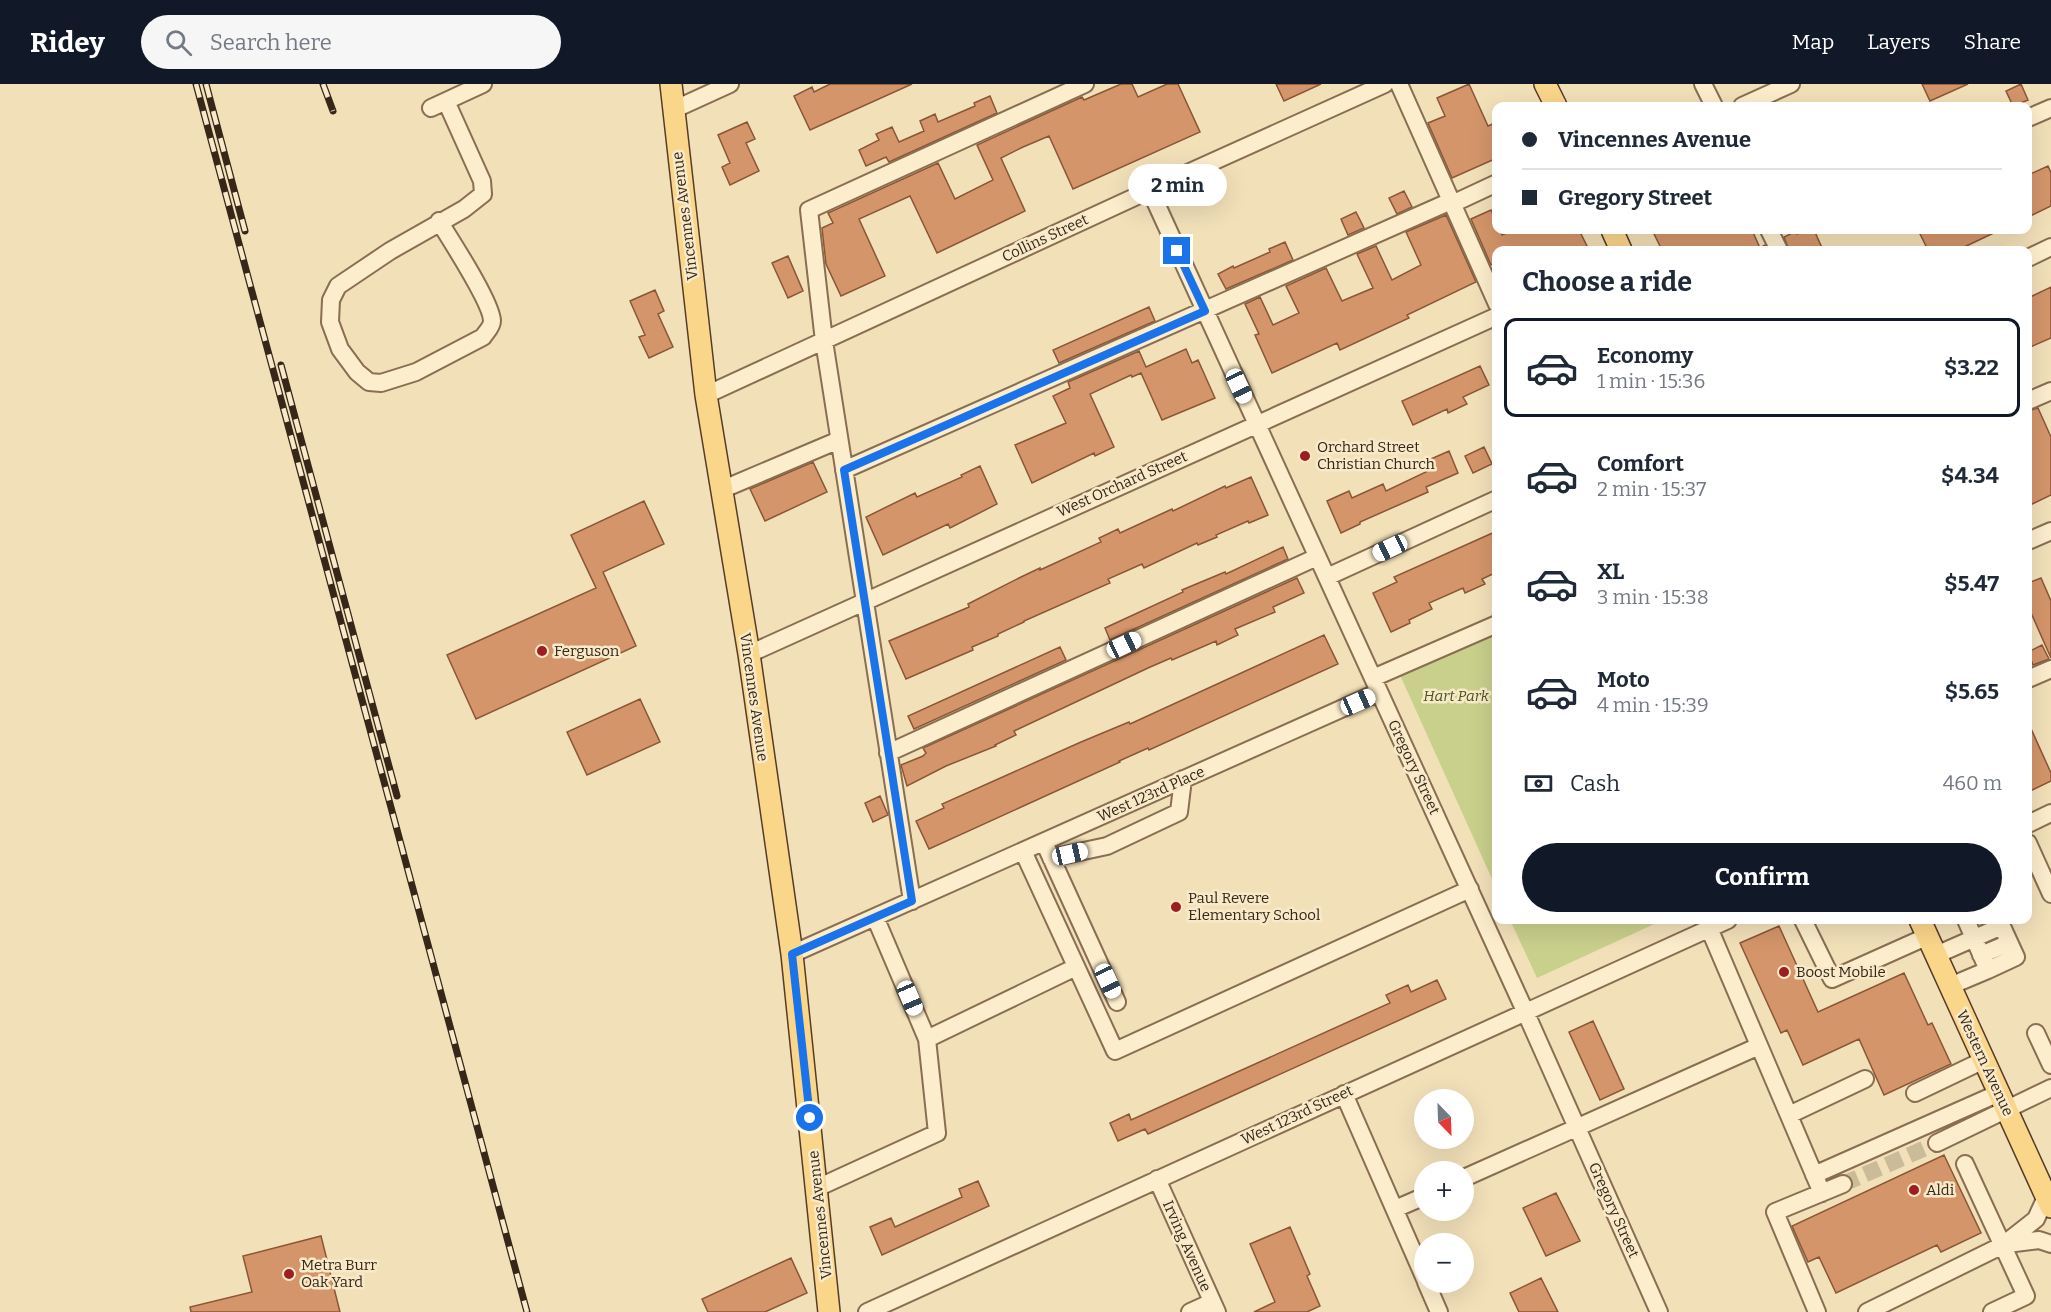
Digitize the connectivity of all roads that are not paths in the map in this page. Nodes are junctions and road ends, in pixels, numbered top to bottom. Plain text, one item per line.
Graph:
1 (483, 84) edge
2 (671, 84) edge
3 (730, 84) edge
4 (1085, 84) edge
5 (1386, 84) edge
6 (1399, 84) edge
7 (1545, 84) edge
8 (1703, 84) edge
9 (1791, 84) edge
10 (1554, 102) edge
11 (1712, 102) edge
12 (1751, 102) edge
13 (2051, 108) edge
14 (673, 110) junction
15 (2032, 116) edge
16 (1492, 185) edge
17 (1150, 190) junction
18 (1452, 202) junction
19 (439, 221) junction
20 (2051, 248) edge
21 (2032, 256) edge
22 (1492, 293) edge
23 (1205, 311) junction
24 (1492, 318) edge
25 (824, 341) junction
26 (2051, 391) edge
27 (706, 395) junction
28 (2032, 399) edge
29 (1256, 423) junction
30 (839, 440) junction
31 (844, 470) junction
32 (722, 490) junction
33 (1492, 501) edge
34 (2051, 531) edge
35 (2032, 539) edge
36 (1317, 557) junction
37 (1327, 577) junction
38 (865, 601) junction
39 (1492, 627) edge
40 (748, 654) junction
41 (2051, 669) edge
42 (2032, 677) edge
43 (1376, 685) junction
44 (888, 753) junction
45 (1183, 780) junction
46 (2051, 813) edge
47 (2032, 820) edge
48 (1044, 842) junction
49 (1023, 851) junction
50 (1052, 858) junction
51 (2033, 868) edge
52 (1470, 889) junction
53 (2051, 894) edge
54 (912, 901) junction
55 (875, 917) junction
56 (1718, 924) edge
57 (1805, 924) edge
58 (1968, 924) edge
59 (1998, 924) edge
60 (2000, 924) edge
61 (1709, 928) junction
62 (1924, 928) edge
63 (1974, 939) junction
64 (792, 954) junction
65 (1936, 956) junction
66 (1985, 962) junction
67 (1076, 967) junction
68 (1950, 986) junction
69 (1117, 1002) dead end
70 (1526, 1011) junction
71 (2036, 1033) dead end
72 (927, 1038) junction
73 (1759, 1046) junction
74 (1984, 1060) junction
75 (2051, 1065) edge
76 (1865, 1078) dead end
77 (2051, 1088) edge
78 (1915, 1093) dead end
79 (1344, 1094) junction
80 (2003, 1102) junction
81 (1789, 1115) junction
82 (1577, 1127) junction
83 (1937, 1143) tunnel mouth
84 (1965, 1164) dead end
85 (1474, 1173) edge
86 (1814, 1175) junction
87 (1157, 1179) junction
88 (1843, 1184) tunnel mouth
89 (817, 1188) junction
90 (1822, 1193) junction
91 (1414, 1201) edge
92 (2049, 1202) edge
93 (1395, 1209) junction
94 (2051, 1244) edge
95 (2003, 1245) junction
96 (1414, 1253) edge
97 (1431, 1293) edge
98 (1214, 1307) edge
99 (830, 1312) edge
100 (867, 1312) edge
101 (1190, 1312) edge
102 (1439, 1312) edge
103 (1659, 1312) edge
104 (1817, 1312) edge
105 (1868, 1312) edge
106 (1992, 1312) edge

1 - 19 street
2 - 14 main road, Vincennes Avenue
3 - 14 street
4 - 25 street
5 - 17 street, Collins Street
6 - 18 street
7 - 10 main road
8 - 11 street
9 - 12 street
13 - 15 street
14 - 27 main road, Vincennes Avenue
16 - 18 street
17 - 23 street, Gregory Street
17 - 25 street, Collins Street
18 - 22 street
18 - 23 street
19 - 19 street
20 - 21 street
23 - 29 street, Gregory Street
23 - 31 street
24 - 29 street, West Orchard Street
25 - 27 street, Collins Street
25 - 30 street
26 - 28 street
27 - 32 main road, Vincennes Avenue
29 - 36 street, Gregory Street
29 - 38 street, West Orchard Street
30 - 31 street
30 - 32 street
31 - 38 street
32 - 40 main road, Vincennes Avenue
33 - 37 street
34 - 35 street
36 - 37 street, Gregory Street
36 - 44 street
37 - 43 street, Gregory Street
38 - 40 street, West Orchard Street
38 - 44 street
39 - 43 street, West 123rd Place
40 - 64 main road, Vincennes Avenue
41 - 42 street
43 - 45 street, West 123rd Place
43 - 52 street, Gregory Street
44 - 54 street
45 - 48 street, West 123rd Place
45 - 50 street
46 - 47 street
48 - 49 street, West 123rd Place
48 - 50 street
49 - 54 street, West 123rd Place
49 - 67 street
50 - 69 street
51 - 53 street
52 - 67 street
52 - 70 street, Gregory Street
54 - 55 street, West 123rd Place
55 - 64 street, West 123rd Place
55 - 72 street
56 - 61 street, West 123rd Street
57 - 62 street
58 - 63 street
59 - 63 street
60 - 66 street
61 - 70 street, West 123rd Street
61 - 73 street
62 - 65 main road, Western Avenue
63 - 65 street
63 - 66 street
64 - 89 main road, Vincennes Avenue
65 - 68 main road, Western Avenue
66 - 68 street
67 - 72 street
68 - 74 main road, Western Avenue
70 - 79 street, West 123rd Street
70 - 82 street, Gregory Street
71 - 75 street
72 - 89 street
73 - 81 street
73 - 82 street
74 - 78 street
74 - 80 main road, Western Avenue
76 - 81 street
77 - 80 street
79 - 87 street, West 123rd Street
79 - 93 street
80 - 83 street
80 - 86 street
80 - 92 main road, Western Avenue
81 - 86 street
82 - 85 street
82 - 103 street, Gregory Street
84 - 95 street
86 - 90 street
87 - 98 street, Irving Avenue
87 - 100 street, West 123rd Street
88 - 90 street
89 - 99 main road, Vincennes Avenue
90 - 104 street
91 - 93 street
92 - 95 street
93 - 96 street
94 - 95 street
95 - 105 street
95 - 106 street
97 - 102 street
98 - 101 street

